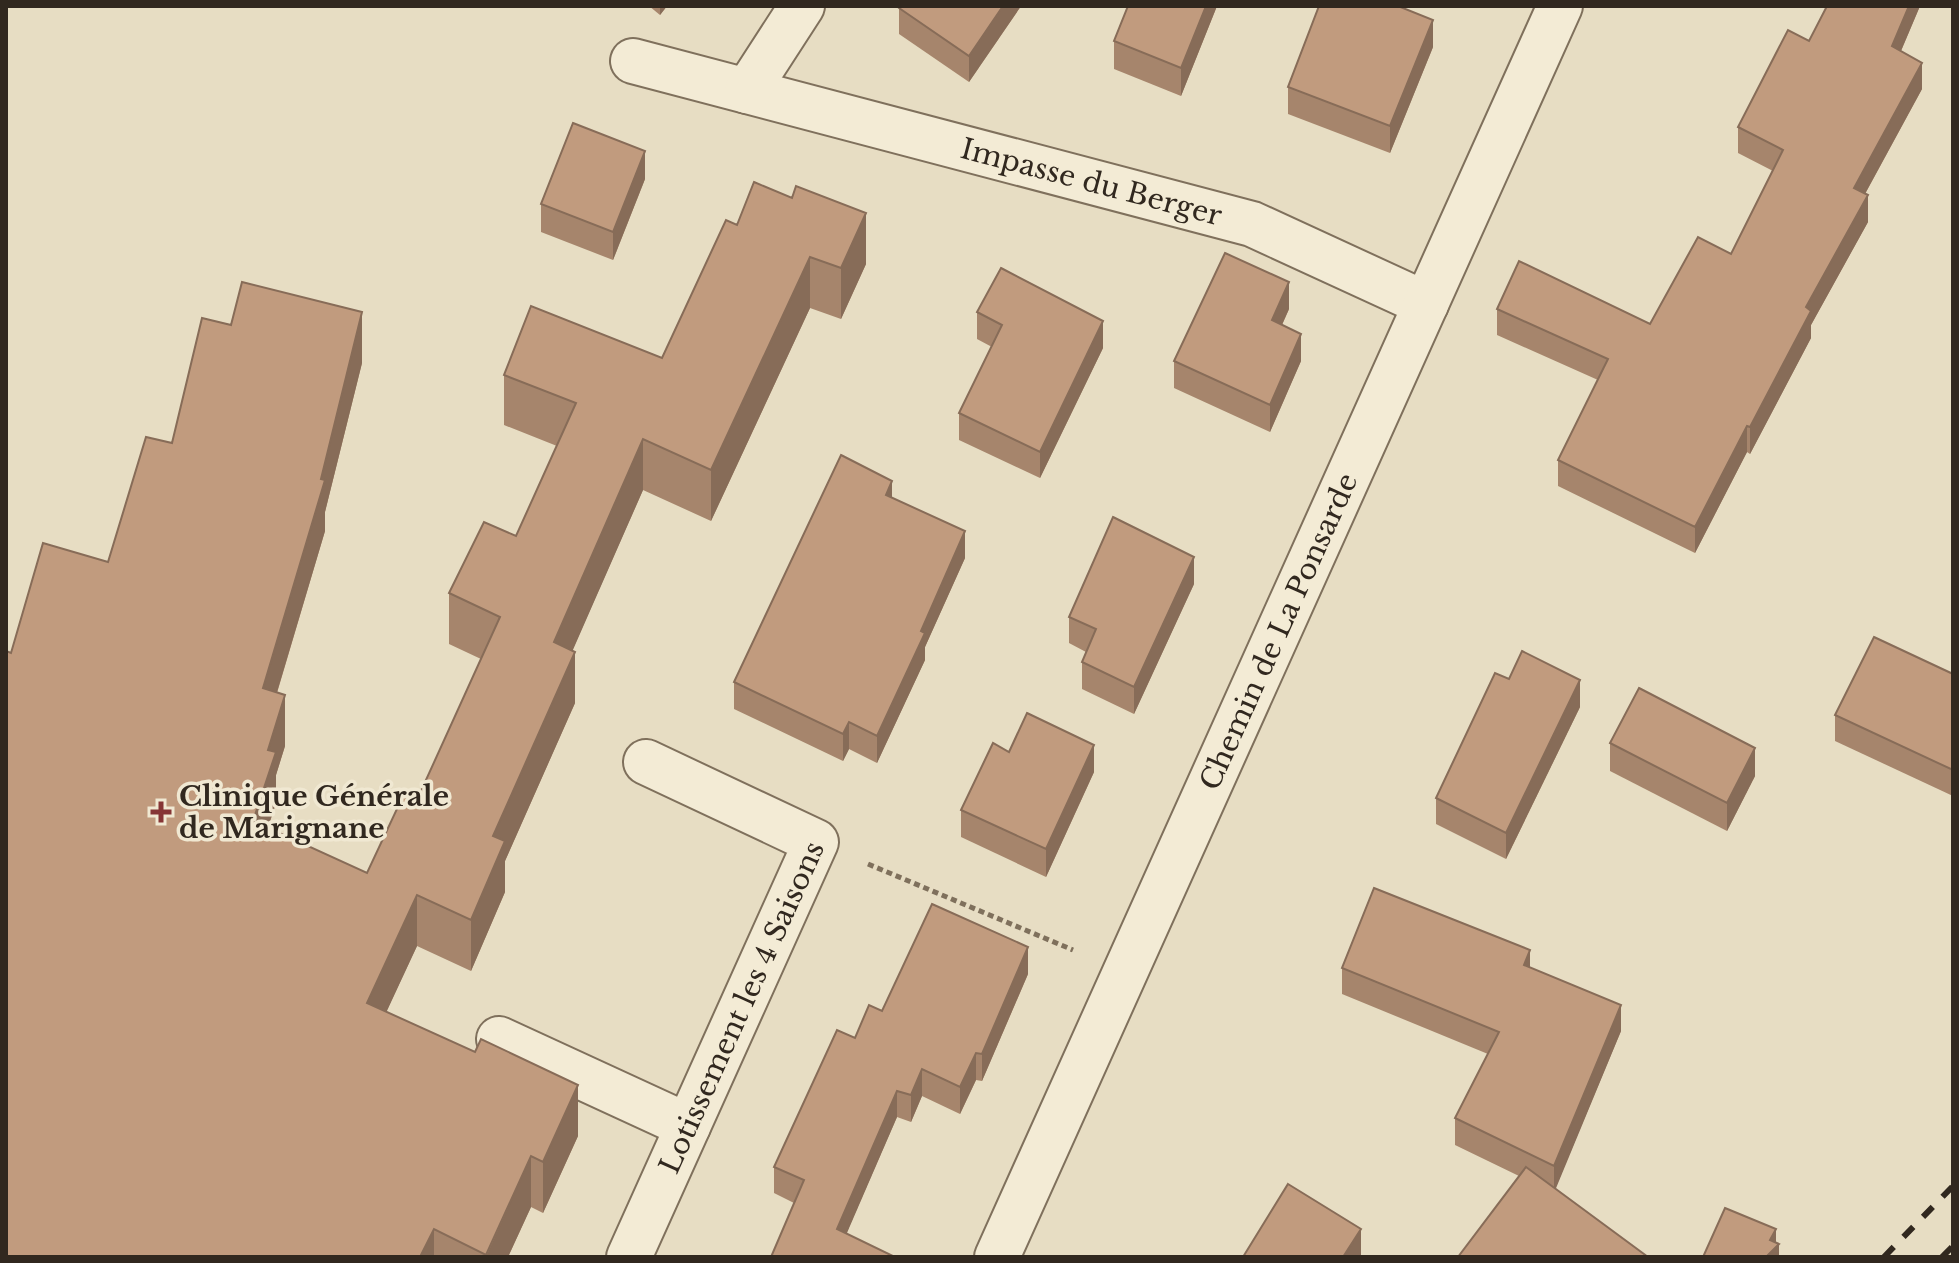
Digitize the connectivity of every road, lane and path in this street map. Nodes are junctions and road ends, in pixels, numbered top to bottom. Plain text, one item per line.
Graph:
1 (802, 6) edge
2 (1560, 6) edge
3 (633, 61) dead end
4 (747, 91) junction
5 (1426, 304) junction
6 (646, 762) dead end
7 (816, 842) junction
8 (1125, 972) junction
9 (499, 1039) dead end
10 (688, 1126) junction
11 (629, 1257) edge
12 (997, 1257) edge

1 - 4 street
2 - 5 street, Chemin de La Ponsarde
3 - 4 street, Impasse du Berger
4 - 5 street, Impasse du Berger
5 - 8 street, Chemin de La Ponsarde
6 - 7 street, Lotissement les 4 Saisons
7 - 8 path
7 - 10 street, Lotissement les 4 Saisons
8 - 12 street, Chemin de La Ponsarde
9 - 10 street
10 - 11 street, Lotissement les 4 Saisons

